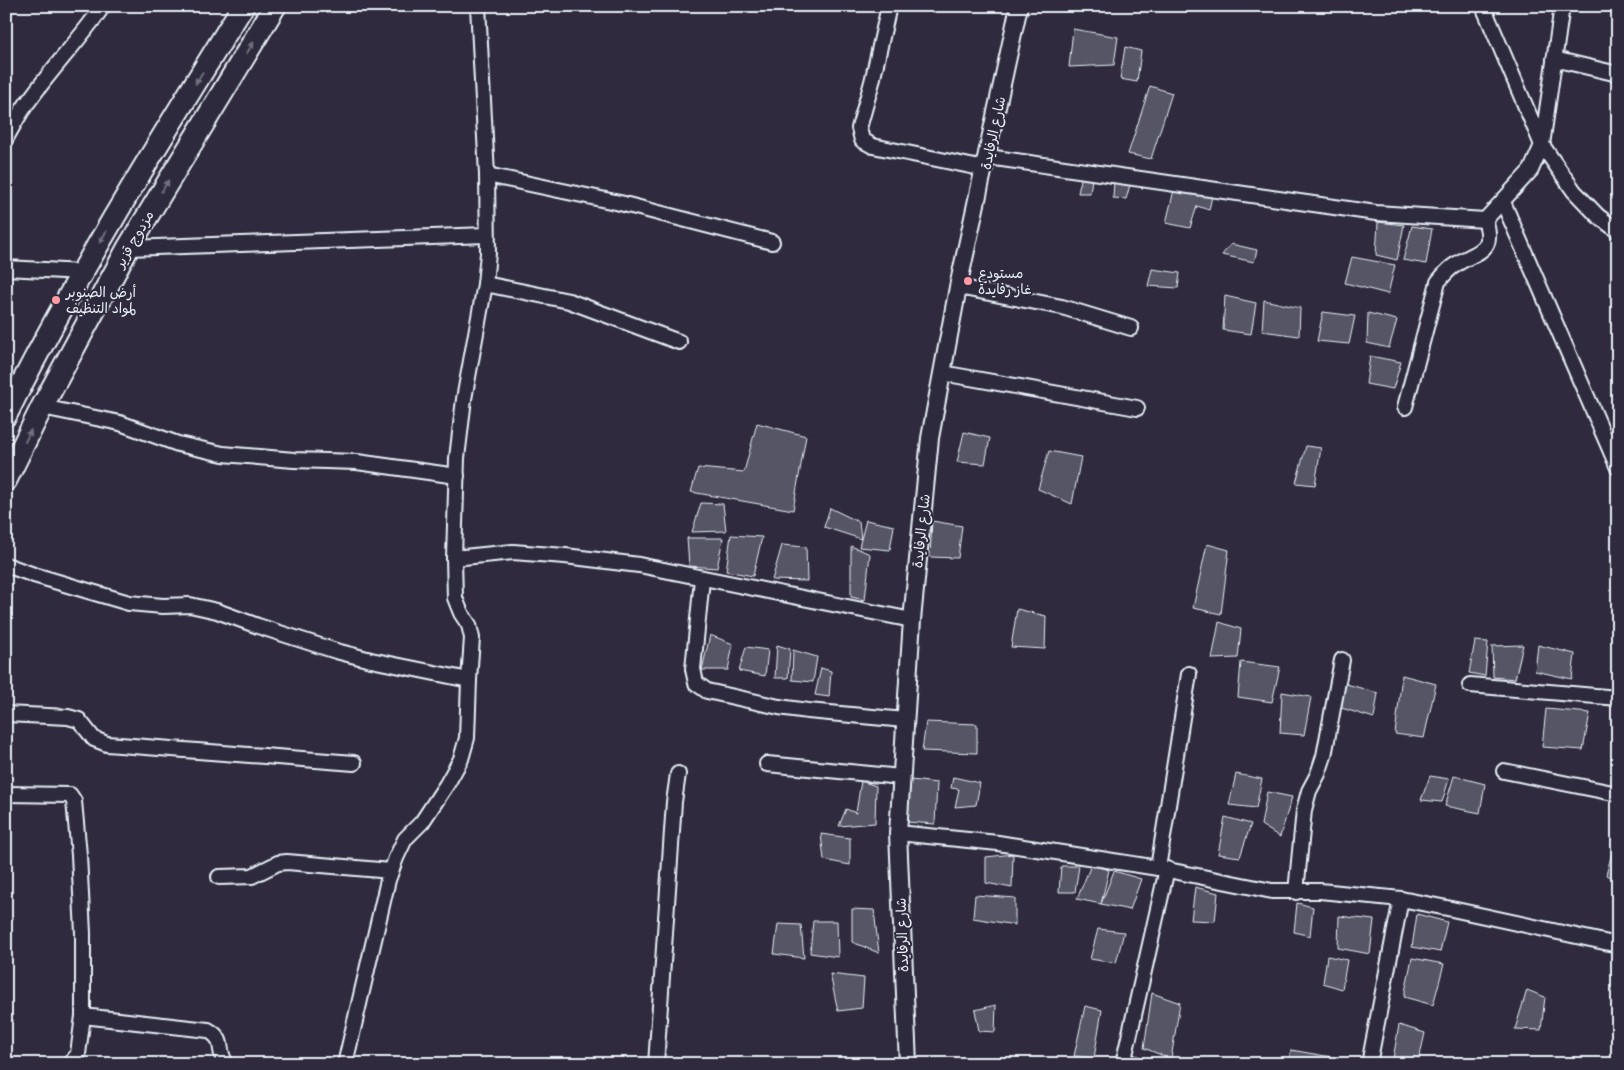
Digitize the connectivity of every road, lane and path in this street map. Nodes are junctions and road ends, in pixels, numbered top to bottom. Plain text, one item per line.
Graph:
1 (103, 6) edge
2 (243, 6) edge
3 (275, 6) edge
4 (478, 6) edge
5 (889, 6) edge
6 (1020, 6) edge
7 (1483, 6) edge
8 (1562, 6) edge
9 (1554, 59) junction
10 (1618, 74) edge
11 (6, 138) edge
12 (1542, 145) junction
13 (986, 163) junction
14 (486, 176) junction
15 (1503, 202) junction
16 (1485, 220) junction
17 (1618, 231) edge
18 (487, 235) junction
19 (772, 242) dead end
20 (128, 248) junction
21 (6, 268) edge
22 (82, 272) junction
23 (485, 284) junction
24 (958, 287) junction
25 (1131, 328) dead end
26 (679, 342) dead end
27 (942, 373) junction
28 (13, 386) edge
29 (42, 407) junction
30 (1405, 407) dead end
31 (1137, 408) dead end
32 (6, 415) edge
33 (1618, 468) edge
34 (456, 476) junction
35 (6, 480) edge
36 (454, 558) junction
37 (6, 565) edge
38 (702, 579) junction
39 (912, 620) junction
40 (1342, 660) dead end
41 (1190, 674) dead end
42 (469, 680) junction
43 (1470, 685) dead end
44 (1618, 698) edge
45 (6, 714) edge
46 (905, 720) junction
47 (354, 764) dead end
48 (767, 764) dead end
49 (1504, 771) dead end
50 (678, 774) dead end
51 (901, 777) junction
52 (6, 794) edge
53 (1618, 794) edge
54 (898, 833) junction
55 (1163, 868) junction
56 (392, 871) junction
57 (219, 877) dead end
58 (1296, 892) junction
59 (1401, 899) junction
60 (1618, 945) edge
61 (83, 1016) junction
62 (70, 1064) edge
63 (227, 1064) edge
64 (345, 1064) edge
65 (656, 1064) edge
66 (908, 1064) edge
67 (1124, 1064) edge
68 (1368, 1064) edge

1 - 11 street
2 -> 22 main road, مزدوج قزير
20 -> 3 main road, مزدوج قزير
4 - 14 street
5 - 13 street
6 - 13 street, شارع الرفايدة
7 - 12 street
8 - 9 street
9 - 10 street
9 - 12 street
12 - 15 street
12 - 17 street
13 - 16 street
13 - 24 street, شارع الرفايدة
14 - 18 street
14 - 19 street
15 - 16 street
15 - 33 street
16 - 30 street
18 - 20 street
18 - 23 street
20 - 29 main road, مزدوج قزير
21 - 22 street
22 - 28 main road, مزدوج قزير
23 - 26 street
23 - 34 street
24 - 25 street
24 - 27 street, شارع الرفايدة
27 - 31 street
27 - 39 street, شارع الرفايدة
28 - 32 main road, مزدوج قزير
29 - 34 street
35 -> 29 main road, مزدوج قزير
34 - 36 street
36 - 38 street
36 - 42 street
37 - 42 street
38 - 39 street
38 - 46 street
39 - 46 street, شارع الرفايدة
40 - 58 street
41 - 55 street
42 - 56 street
43 - 44 street
45 - 47 street
46 - 51 street, شارع الرفايدة
48 - 51 street
49 - 53 street
50 - 65 street
51 - 54 street, شارع الرفايدة
52 - 61 street
54 - 55 street
54 - 66 street, شارع الرفايدة
55 - 58 street
55 - 67 street
56 - 57 street
56 - 64 street
58 - 59 street
59 - 60 street
59 - 68 street
61 - 62 street
61 - 63 street

